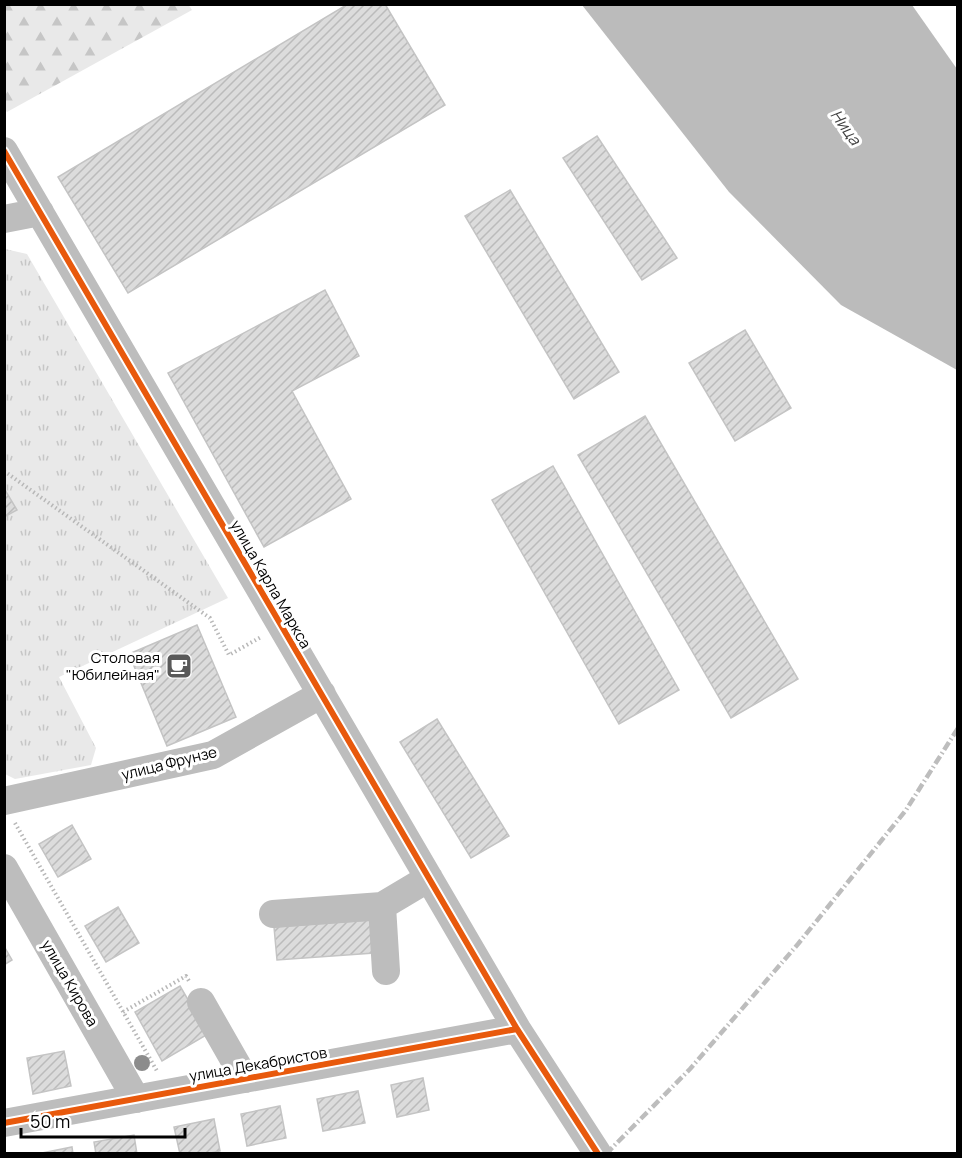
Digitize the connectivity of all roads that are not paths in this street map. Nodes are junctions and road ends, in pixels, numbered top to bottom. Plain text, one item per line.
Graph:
1 (4, 151) edge
2 (40, 212) junction
3 (4, 219) edge
4 (322, 694) junction
5 (8, 808) edge
6 (4, 868) edge
7 (429, 878) junction
8 (381, 906) junction
9 (273, 914) dead end
10 (386, 971) dead end
11 (201, 1002) road end
12 (517, 1029) junction
13 (245, 1079) junction
14 (136, 1099) junction
15 (4, 1123) edge
16 (598, 1154) edge

1 - 2 street, улица Карла Маркса
2 - 3 street
2 - 4 street, улица Карла Маркса
4 - 5 street, улица Фрунзе
4 - 7 street, улица Карла Маркса
6 - 14 street, улица Кирова
7 - 8 street
7 - 12 street, улица Карла Маркса
8 - 9 street
8 - 10 street
11 - 13 street
12 - 13 street, улица Декабристов
12 - 16 street, улица Карла Маркса
13 - 14 street, улица Декабристов
14 - 15 street, улица Декабристов

